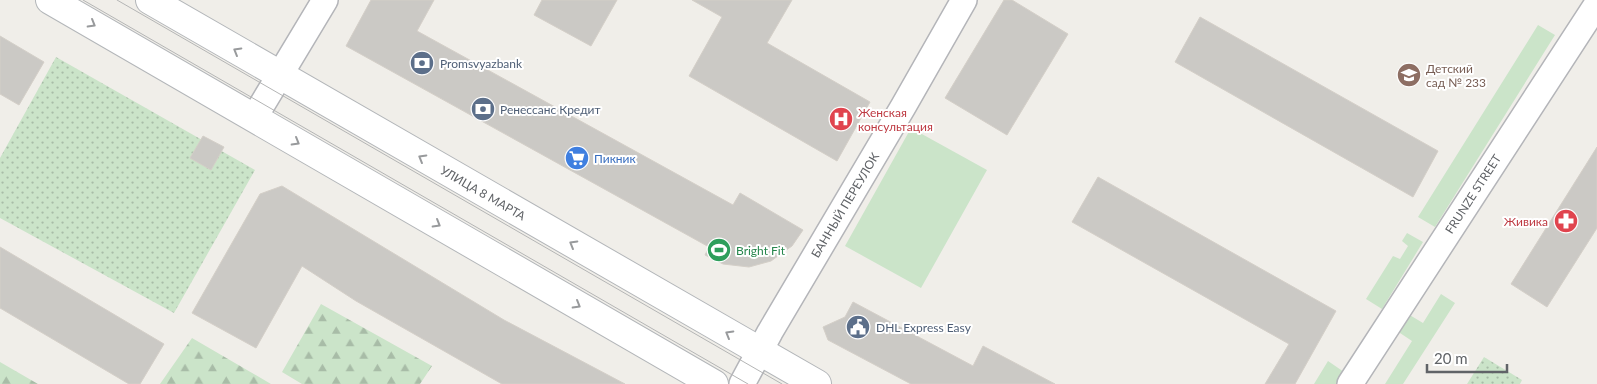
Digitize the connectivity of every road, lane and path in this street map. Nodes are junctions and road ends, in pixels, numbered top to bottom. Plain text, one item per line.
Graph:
1 (50, 0) edge
2 (150, 0) edge
3 (325, 0) edge
4 (964, 0) edge
5 (1597, 4) edge
6 (279, 75) junction
7 (254, 118) junction
8 (760, 351) junction
9 (714, 384) edge
10 (742, 384) edge
11 (817, 384) edge
12 (1350, 384) edge

1 -> 7 main road
6 -> 2 main road, УЛИЦА 8 МАРТА
3 - 6 street
4 - 8 street, БАННЫЙ ПЕРЕУЛОК
5 - 12 street, FRUNZE STREET
6 - 7 street
8 -> 6 main road, УЛИЦА 8 МАРТА
7 -> 9 main road
8 - 10 street, БАННЫЙ ПЕРЕУЛОК
8 - 11 main road, УЛИЦА 8 МАРТА

